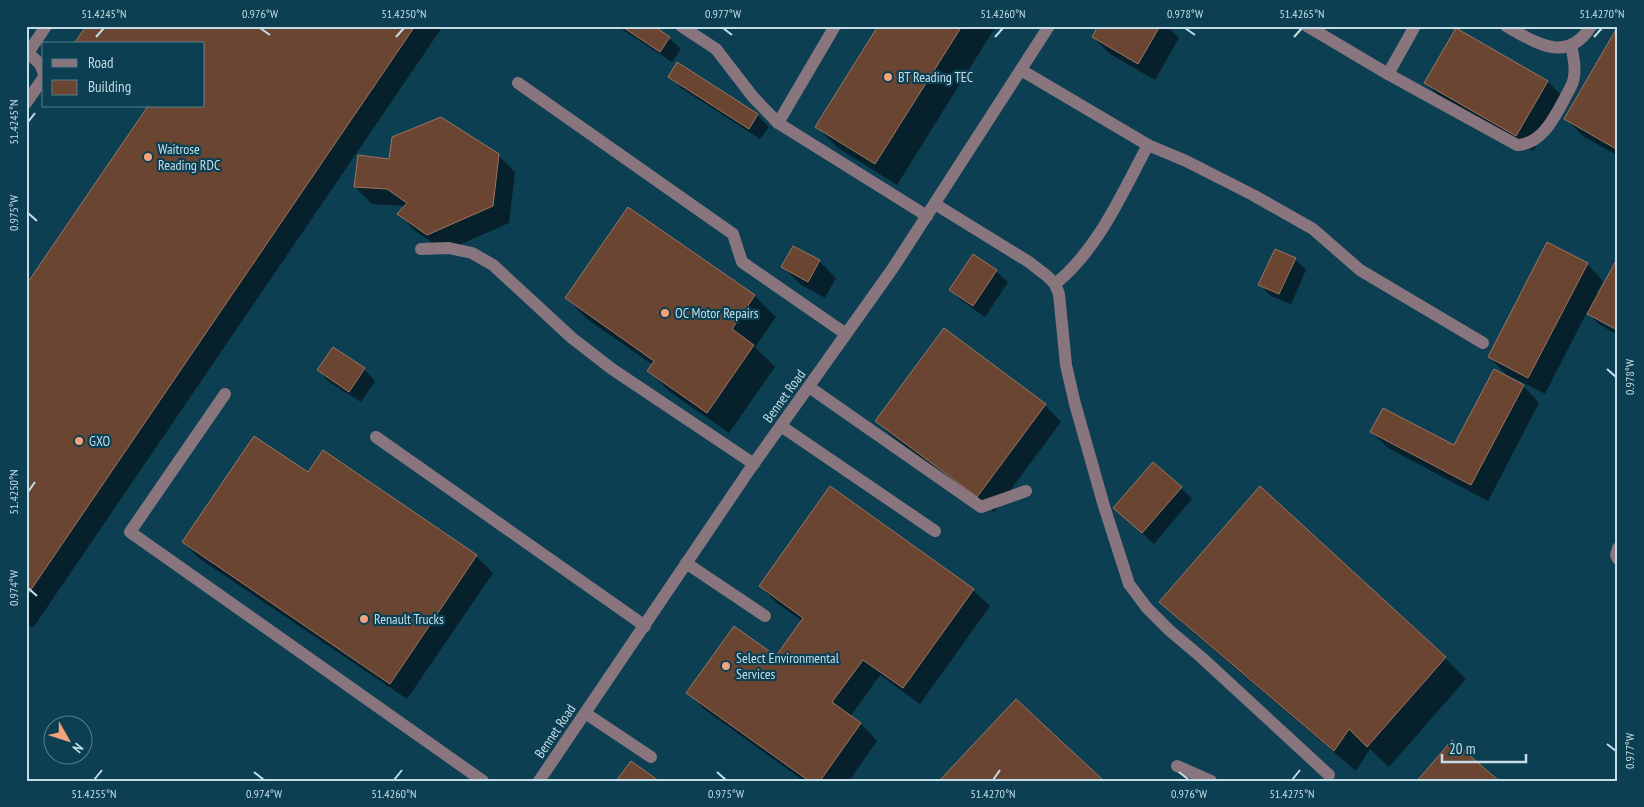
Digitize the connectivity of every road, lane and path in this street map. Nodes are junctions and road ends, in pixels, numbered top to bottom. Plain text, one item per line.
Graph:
1 (46, 26) edge
2 (681, 26) edge
3 (834, 26) edge
4 (1049, 26) edge
5 (1307, 26) edge
6 (1415, 26) edge
7 (1506, 26) edge
8 (1591, 26) edge
9 (1571, 45) junction
10 (27, 52) edge
11 (42, 70) edge
12 (1021, 70) junction
13 (1388, 74) junction
14 (42, 79) edge
15 (518, 83) dead end
16 (26, 103) edge
17 (778, 123) junction
18 (1148, 145) junction
19 (935, 204) junction
20 (927, 216) junction
21 (421, 249) dead end
22 (1054, 284) junction
23 (846, 334) junction
24 (1483, 343) dead end
25 (809, 386) junction
26 (225, 394) dead end
27 (781, 426) junction
28 (376, 437) dead end
29 (754, 464) junction
30 (1026, 491) dead end
31 (935, 531) dead end
32 (1618, 548) edge
33 (1618, 559) edge
34 (686, 563) junction
35 (765, 616) dead end
36 (645, 626) junction
37 (585, 713) junction
38 (651, 757) dead end
39 (1177, 766) dead end
40 (1329, 775) dead end
41 (483, 781) edge
42 (539, 781) edge
43 (1211, 781) edge

1 - 10 street
2 - 17 street
3 - 17 street
4 - 12 street, Bennet Road
5 - 13 street
6 - 13 street
7 - 9 street
8 - 9 street
9 - 13 street
10 - 11 street
12 - 18 street
12 - 19 street, Bennet Road
14 - 16 street
15 - 23 street
17 - 20 street
18 - 22 street
18 - 24 street
19 - 20 street, Bennet Road
19 - 22 street
20 - 23 street, Bennet Road
21 - 29 street
22 - 40 street
23 - 25 street, Bennet Road
25 - 27 street, Bennet Road
25 - 30 street
26 - 41 street
27 - 29 street, Bennet Road
27 - 31 street
28 - 36 street
29 - 34 street, Bennet Road
32 - 33 street
34 - 35 street
34 - 36 street, Bennet Road
36 - 37 street, Bennet Road
37 - 38 street
37 - 42 street, Bennet Road
39 - 43 street

